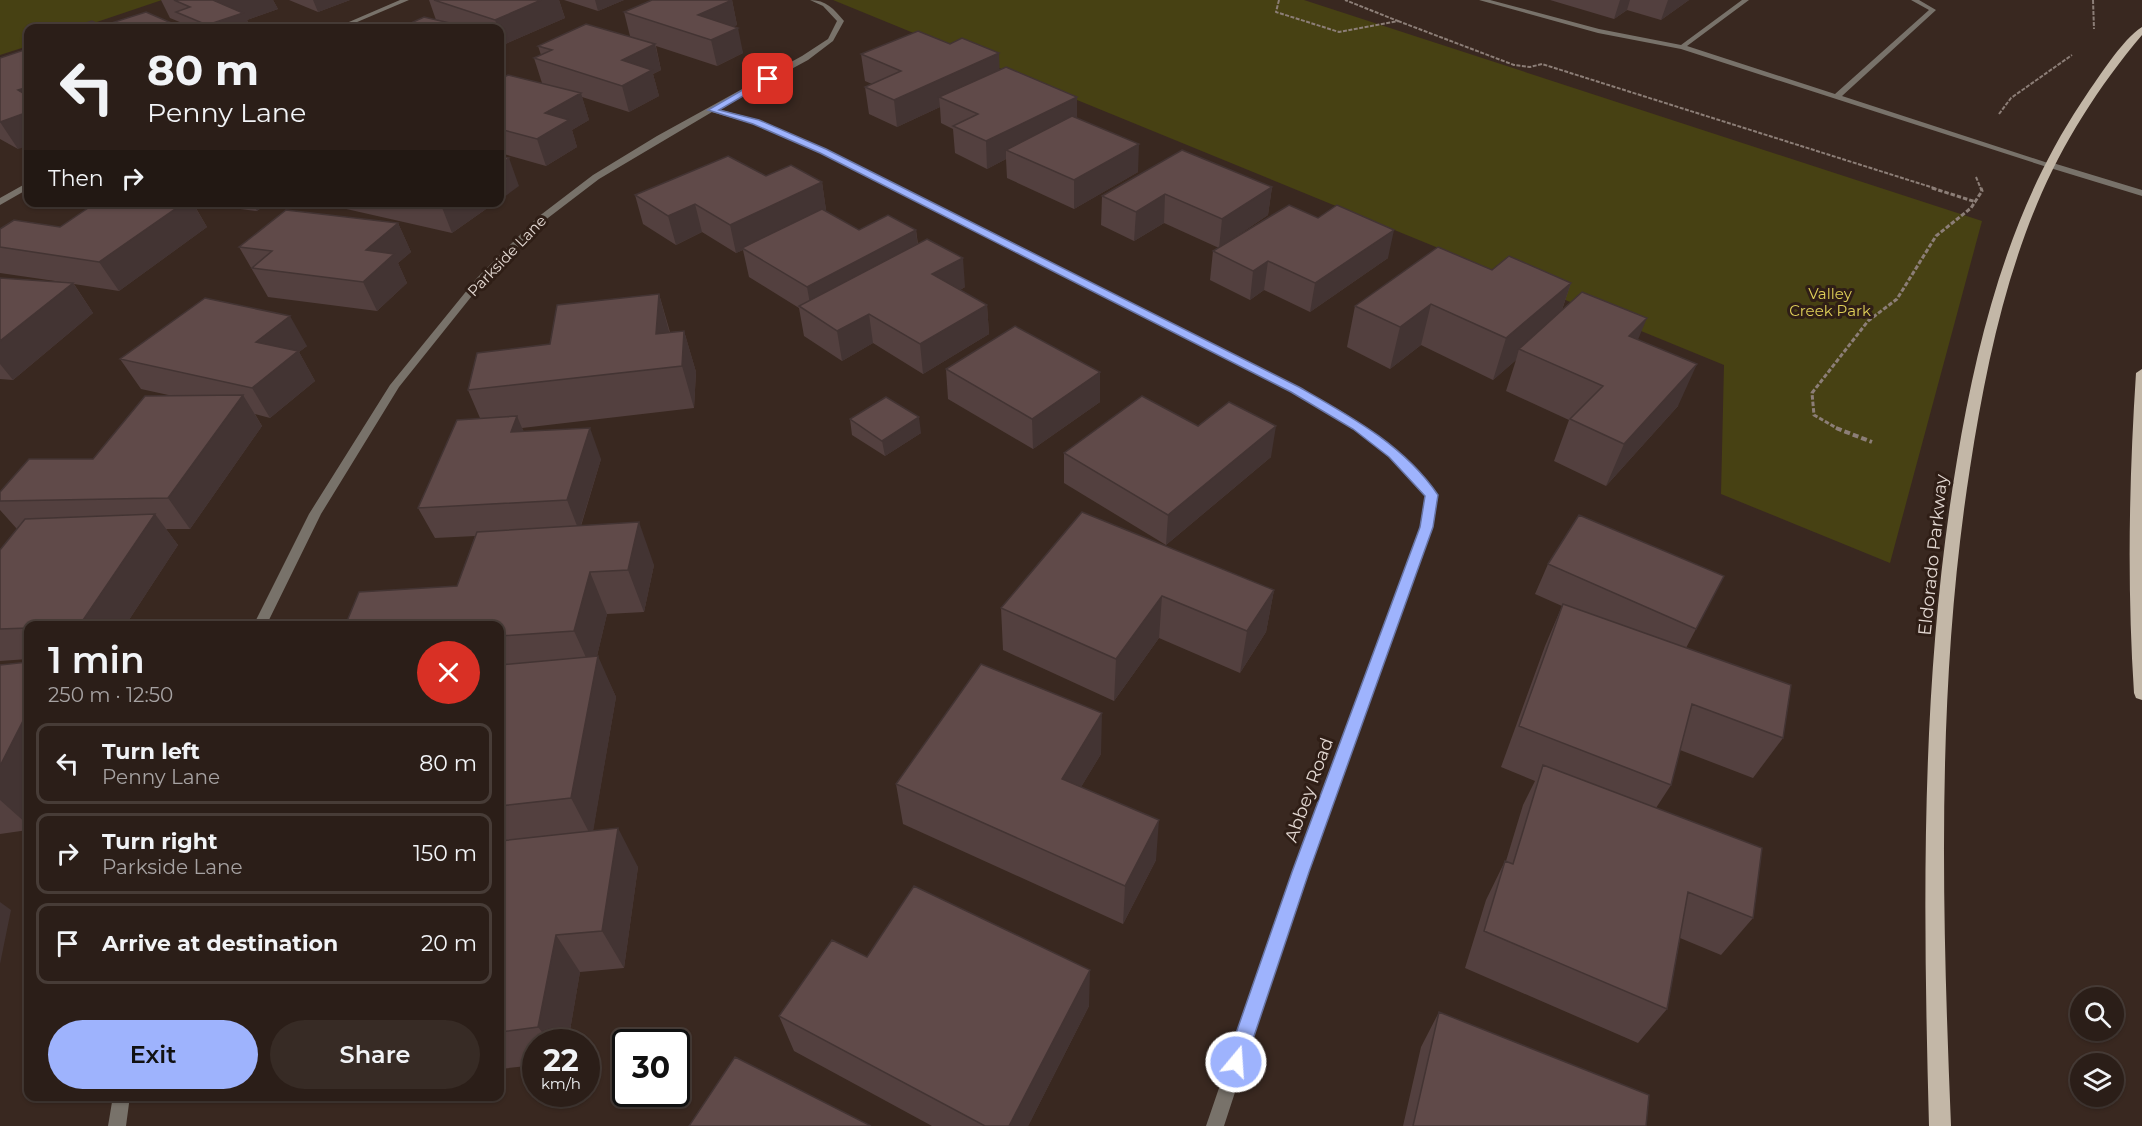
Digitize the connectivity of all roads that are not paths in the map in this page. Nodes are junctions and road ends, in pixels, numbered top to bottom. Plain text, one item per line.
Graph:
1 (406, 0) edge
2 (813, 0) edge
3 (1482, 0) edge
4 (1746, 0) edge
5 (1914, 0) edge
6 (348, 24) edge
7 (2142, 30) edge
8 (1682, 47) junction
9 (1836, 97) junction
10 (712, 110) junction
11 (2050, 165) junction
12 (24, 188) edge
13 (2142, 194) edge
14 (0, 202) edge
15 (2142, 373) edge
16 (262, 621) edge
17 (2142, 693) edge
18 (121, 1101) edge
19 (117, 1126) edge
20 (1215, 1126) edge
21 (1941, 1126) edge

1 - 6 street
2 - 10 street, Parkside Lane
3 - 8 street
4 - 8 street
5 - 9 street
7 - 11 main road, Eldorado Parkway
8 - 9 street
9 - 11 street
10 - 16 street, Parkside Lane
10 - 20 street, Abbey Road
11 - 13 street
11 - 21 main road, Eldorado Parkway
12 - 14 street
15 - 17 main road
18 - 19 street

